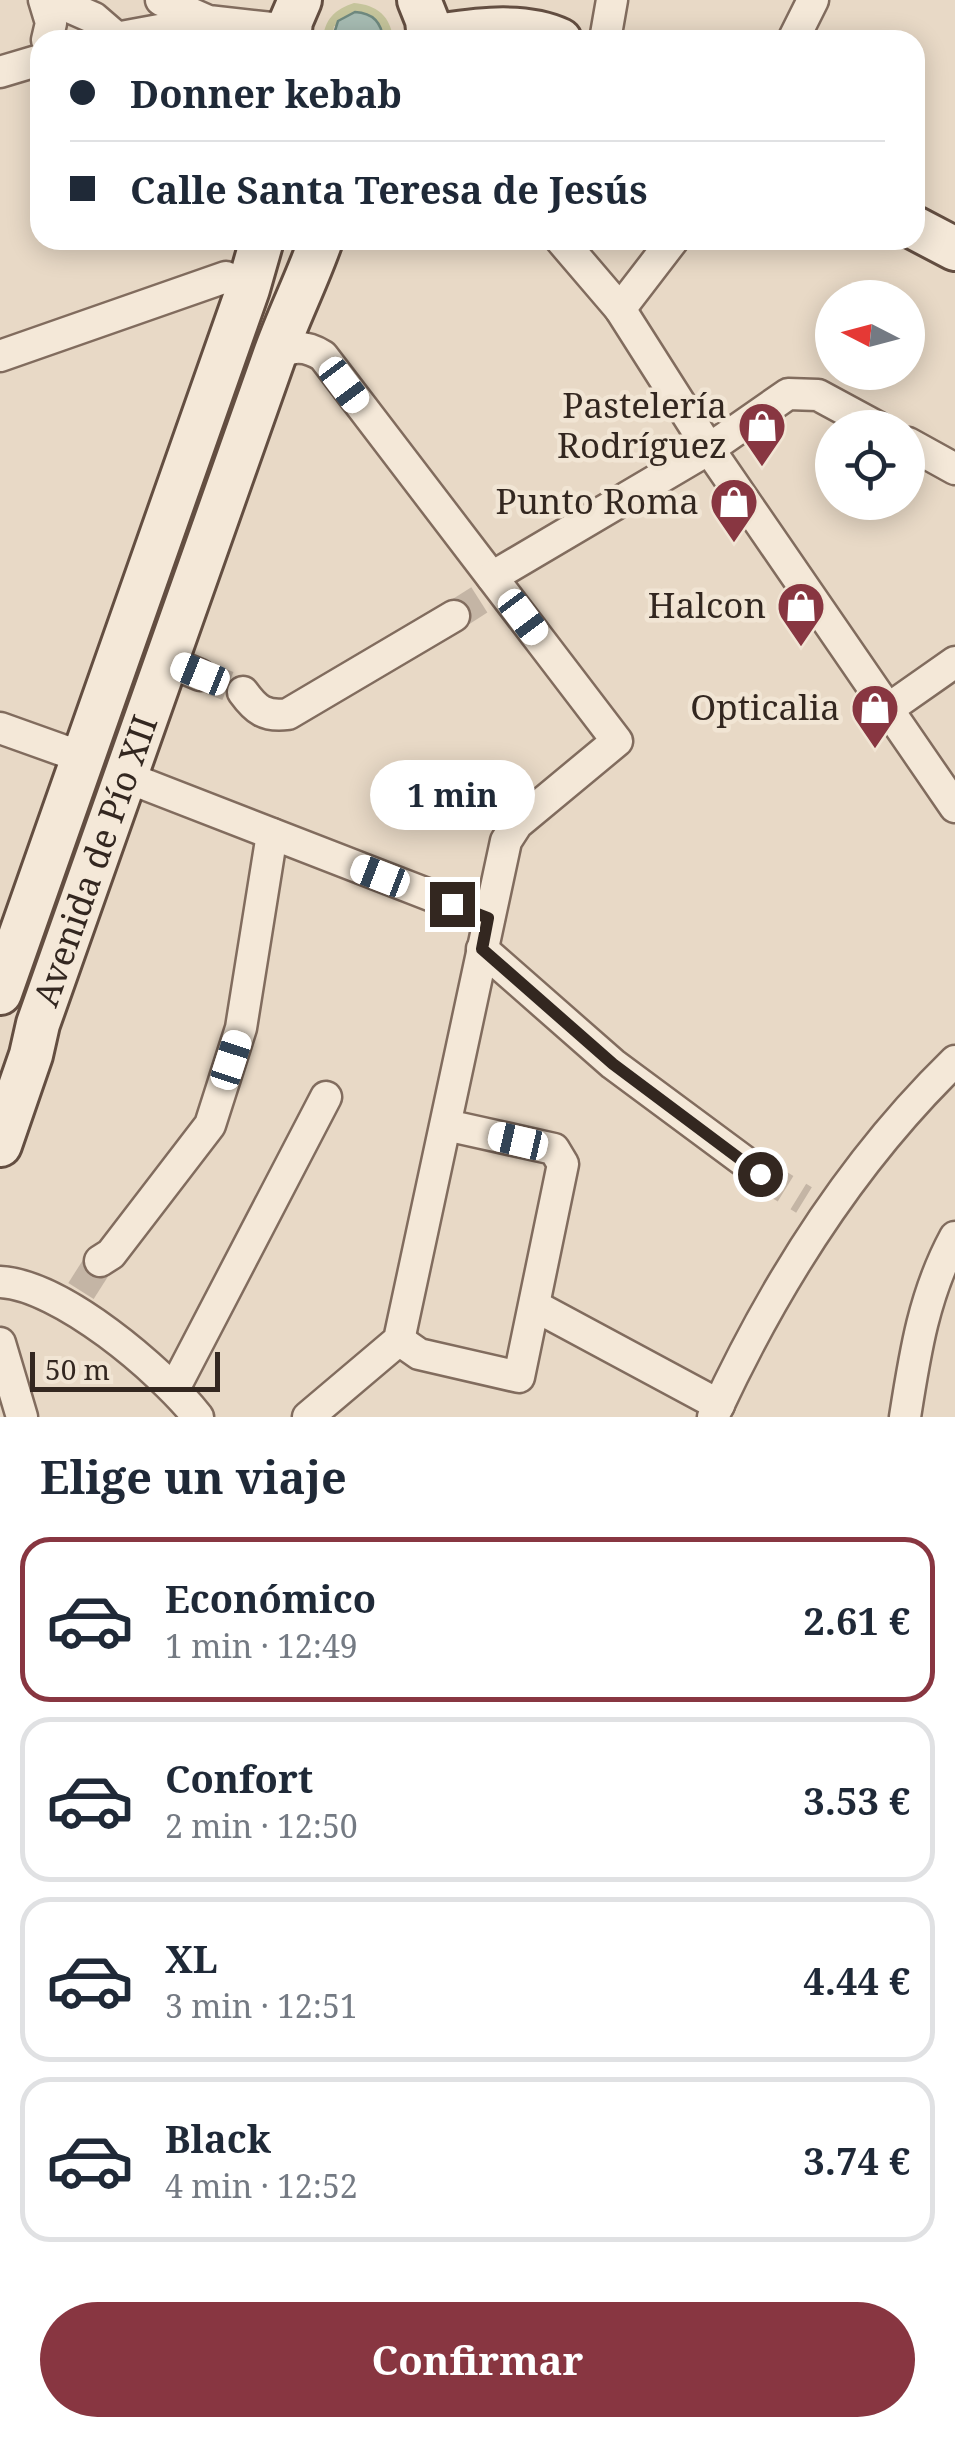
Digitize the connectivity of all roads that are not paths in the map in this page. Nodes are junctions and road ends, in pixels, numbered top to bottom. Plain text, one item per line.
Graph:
1 (44, 0) edge
2 (53, 0) edge
3 (161, 0) edge
4 (612, 0) edge
5 (814, 0) edge
6 (208, 21) junction
7 (293, 23) edge
8 (426, 26) edge
9 (50, 30) edge
10 (115, 30) edge
11 (163, 30) edge
12 (495, 30) edge
13 (608, 30) edge
14 (798, 30) edge
15 (925, 233) edge
16 (955, 249) edge
17 (318, 250) edge
18 (570, 250) edge
19 (665, 250) edge
20 (254, 255) edge
21 (620, 309) junction
22 (0, 356) edge
23 (274, 357) junction
24 (846, 410) edge
25 (709, 449) junction
26 (925, 452) edge
27 (955, 469) edge
28 (492, 586) junction
29 (454, 616) tunnel mouth
30 (955, 662) edge
31 (242, 692) tunnel mouth
32 (888, 708) junction
33 (0, 728) edge
34 (84, 758) junction
35 (126, 778) junction
36 (955, 807) edge
37 (272, 834) junction
38 (488, 918) junction
39 (482, 949) junction
40 (0, 993) edge
41 (955, 1061) edge
42 (326, 1097) dead end
43 (446, 1125) junction
44 (0, 1146) edge
45 (760, 1174) tunnel mouth
46 (955, 1237) edge
47 (100, 1261) tunnel mouth
48 (945, 1278) edge
49 (0, 1282) edge
50 (535, 1306) junction
51 (399, 1340) junction
52 (0, 1343) edge
53 (175, 1387) junction
54 (716, 1411) edge
55 (22, 1417) edge
56 (198, 1417) edge
57 (308, 1417) edge
58 (905, 1417) edge

1 - 9 street
2 - 10 street
3 - 6 street
4 - 13 street
5 - 14 street
6 - 7 street
6 - 11 street
8 - 12 main road
15 - 16 main road
17 - 23 main road, Avenida de Pío XII
18 - 21 street
19 - 21 street
20 - 22 street
20 - 34 main road, Avenida de Pío XII
21 - 25 street
23 - 28 street
23 - 35 main road, Avenida de Pío XII
24 - 25 street
25 - 28 street
25 - 32 street
26 - 27 street
28 - 38 street
29 - 31 street
30 - 32 street
32 - 36 street
33 - 34 street
34 - 40 main road, Avenida de Pío XII
35 - 37 street
35 - 44 main road, Avenida de Pío XII
37 - 38 street
37 - 47 street
38 - 39 street
39 - 43 street
39 - 45 street
41 - 54 street
42 - 53 street
43 - 50 street
43 - 51 street
46 - 48 street
48 - 58 street
49 - 53 street
50 - 51 street
50 - 54 street
51 - 57 street
52 - 55 street
53 - 56 street

